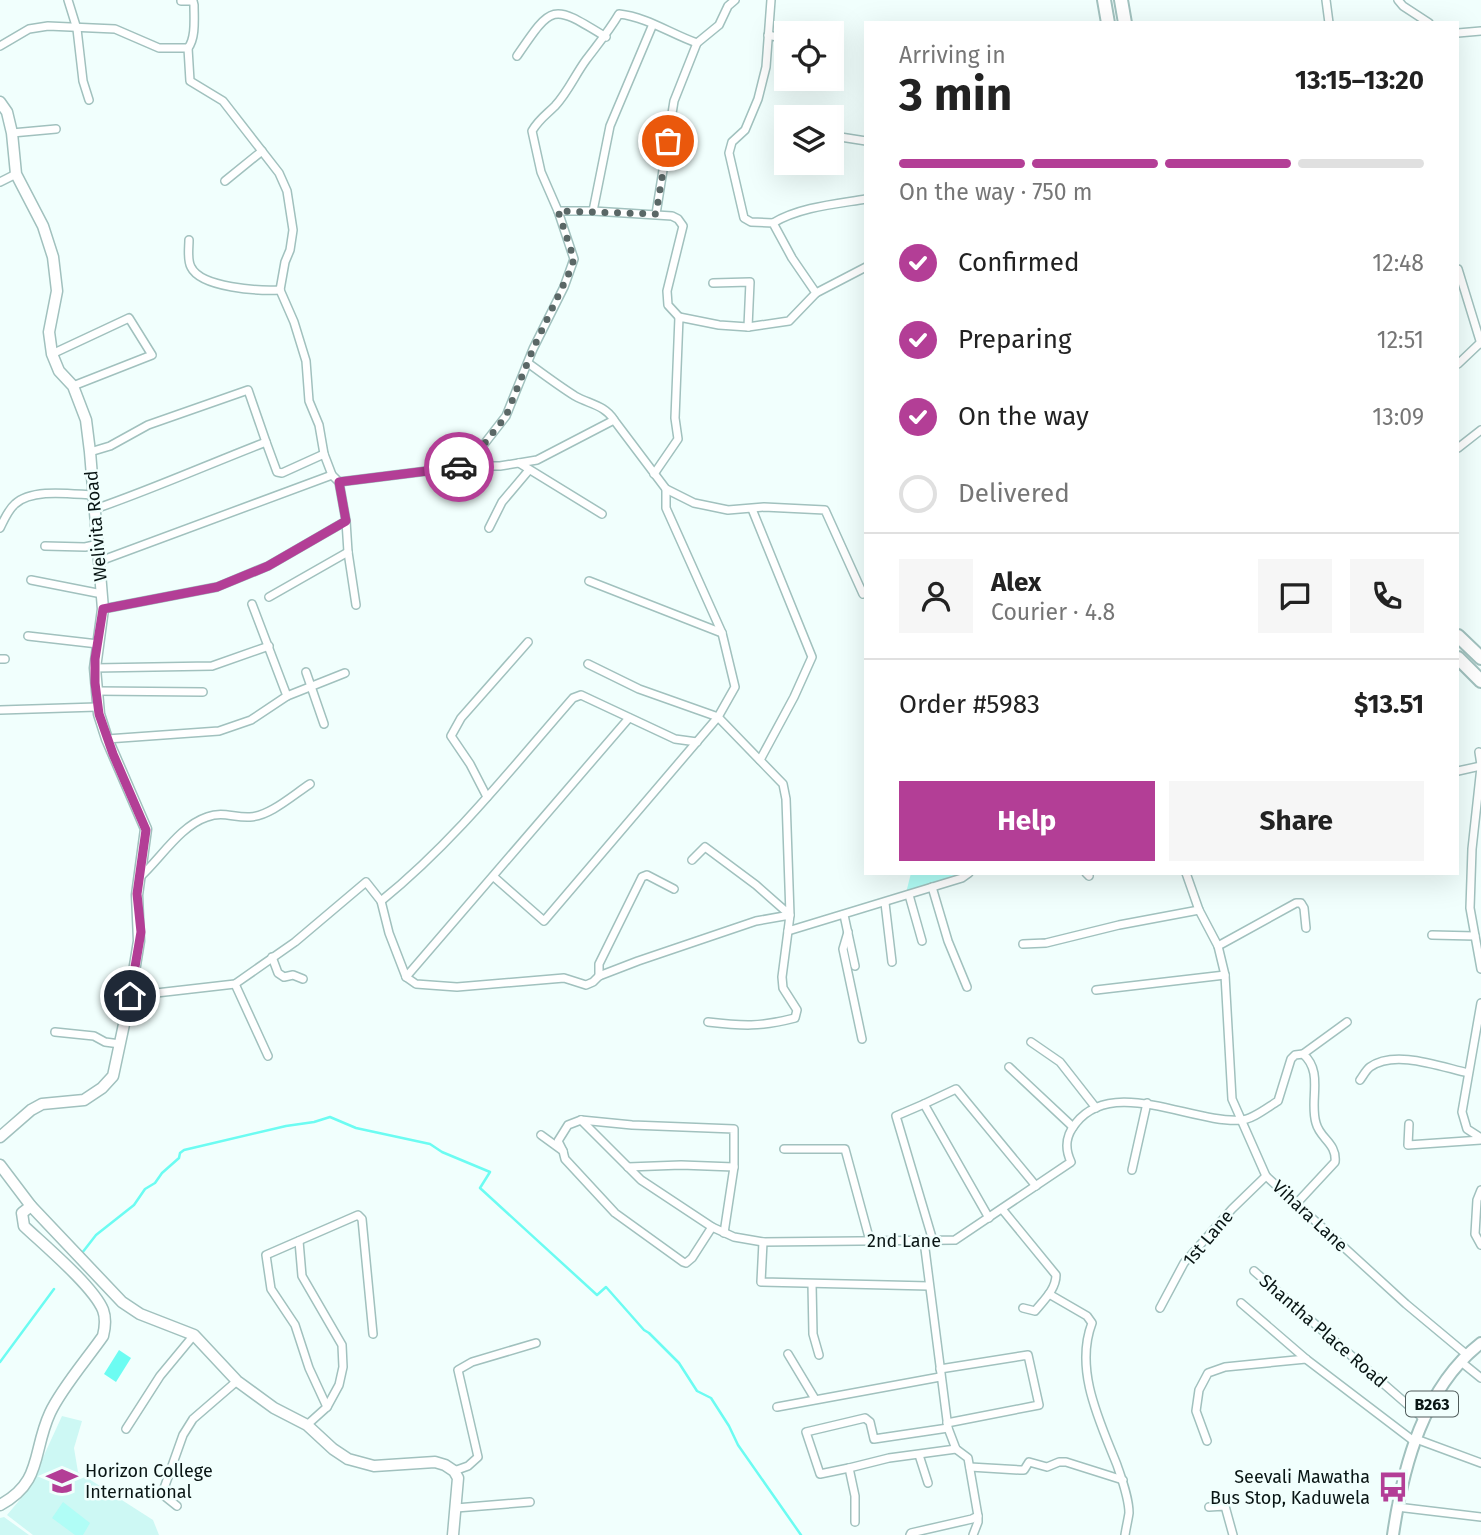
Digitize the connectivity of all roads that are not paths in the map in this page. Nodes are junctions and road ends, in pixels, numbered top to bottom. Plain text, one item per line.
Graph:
1 (68, 0) edge
2 (735, 0) edge
3 (771, 0) edge
4 (1104, 0) edge
5 (1326, 0) edge
6 (1398, 0) edge
7 (181, 1) edge
8 (1121, 2) edge
9 (1108, 21) edge
10 (1125, 21) edge
11 (1329, 21) edge
12 (1426, 21) edge
13 (653, 24) junction
14 (78, 29) junction
15 (1481, 31) edge
16 (1459, 33) edge
17 (768, 35) junction
18 (774, 36) edge
19 (606, 37) junction
20 (697, 43) junction
21 (0, 46) edge
22 (188, 48) junction
23 (517, 56) dead end
24 (89, 100) dead end
25 (0, 102) edge
26 (56, 129) dead end
27 (12, 133) junction
28 (844, 138) edge
29 (864, 141) edge
30 (262, 151) junction
31 (16, 174) junction
32 (225, 180) dead end
33 (0, 182) edge
34 (864, 200) edge
35 (558, 211) junction
36 (593, 211) junction
37 (656, 214) junction
38 (773, 223) junction
39 (189, 240) dead end
40 (864, 268) edge
41 (1459, 272) edge
42 (713, 283) dead end
43 (280, 290) junction
44 (816, 293) junction
45 (679, 317) junction
46 (748, 327) junction
47 (1480, 344) edge
48 (52, 354) junction
49 (528, 363) junction
50 (1459, 363) edge
51 (73, 386) junction
52 (614, 420) junction
53 (1481, 430) edge
54 (266, 442) junction
55 (1459, 447) edge
56 (90, 452) junction
57 (324, 454) junction
58 (519, 463) junction
59 (467, 466) junction
60 (529, 470) junction
61 (654, 474) junction
62 (332, 475) junction
63 (339, 482) junction
64 (666, 489) junction
65 (93, 495) junction
66 (95, 509) junction
67 (752, 509) junction
68 (602, 514) dead end
69 (346, 521) junction
70 (0, 528) edge
71 (489, 528) dead end
72 (99, 544) junction
73 (45, 546) dead end
74 (348, 552) junction
75 (100, 561) junction
76 (32, 580) dead end
77 (589, 581) dead end
78 (102, 594) junction
79 (863, 594) dead end
80 (269, 597) dead end
81 (252, 604) dead end
82 (356, 605) dead end
83 (103, 609) junction
84 (722, 633) junction
85 (28, 636) dead end
86 (1459, 637) edge
87 (528, 642) dead end
88 (98, 644) junction
89 (269, 646) junction
90 (1481, 658) edge
91 (1459, 659) edge
92 (588, 664) dead end
93 (95, 668) junction
94 (306, 672) dead end
95 (345, 673) dead end
96 (1481, 681) edge
97 (312, 688) junction
98 (96, 691) junction
99 (203, 692) dead end
100 (288, 696) junction
101 (97, 706) junction
102 (0, 710) edge
103 (718, 717) junction
104 (629, 718) junction
105 (324, 723) dead end
106 (107, 739) junction
107 (696, 742) junction
108 (1479, 752) edge
109 (760, 760) junction
110 (1481, 766) edge
111 (1459, 771) edge
112 (310, 783) dead end
113 (487, 797) junction
114 (692, 860) dead end
115 (1481, 873) edge
116 (1471, 874) junction
117 (966, 875) edge
118 (1187, 875) edge
119 (494, 877) junction
120 (139, 878) junction
121 (932, 887) junction
122 (674, 889) dead end
123 (909, 895) junction
124 (381, 901) junction
125 (885, 903) junction
126 (1199, 909) junction
127 (790, 915) junction
128 (844, 915) junction
129 (1306, 928) dead end
130 (788, 931) junction
131 (848, 932) junction
132 (1432, 935) dead end
133 (1475, 936) junction
134 (922, 941) dead end
135 (1023, 944) dead end
136 (1218, 946) junction
137 (272, 957) junction
138 (892, 961) dead end
139 (855, 967) dead end
140 (1481, 968) edge
141 (1225, 975) junction
142 (405, 976) junction
143 (599, 976) junction
144 (303, 979) dead end
145 (234, 984) junction
146 (967, 988) dead end
147 (1096, 990) dead end
148 (130, 996) junction
149 (1481, 1003) edge
150 (708, 1022) dead end
151 (1347, 1022) dead end
152 (55, 1032) dead end
153 (862, 1040) dead end
154 (1031, 1042) dead end
155 (120, 1044) junction
156 (1303, 1054) junction
157 (268, 1056) dead end
158 (1009, 1068) dead end
159 (1468, 1073) junction
160 (1360, 1080) dead end
161 (1147, 1103) junction
162 (924, 1104) junction
163 (1096, 1108) junction
164 (581, 1120) junction
165 (1243, 1121) junction
166 (1409, 1124) dead end
167 (1073, 1127) junction
168 (541, 1135) dead end
169 (0, 1137) edge
170 (1481, 1140) edge
171 (784, 1149) dead end
172 (563, 1151) junction
173 (0, 1165) edge
174 (628, 1167) junction
175 (734, 1167) junction
176 (1132, 1170) dead end
177 (1266, 1176) junction
178 (1036, 1186) junction
179 (1481, 1190) edge
180 (1296, 1204) junction
181 (32, 1206) junction
182 (1002, 1209) junction
183 (989, 1218) junction
184 (712, 1227) junction
185 (724, 1233) junction
186 (299, 1241) junction
187 (870, 1241) junction
188 (929, 1241) junction
189 (762, 1242) junction
190 (1481, 1245) edge
191 (1254, 1270) dead end
192 (812, 1284) junction
193 (929, 1286) junction
194 (1049, 1294) junction
195 (1241, 1303) dead end
196 (1023, 1308) dead end
197 (1160, 1308) dead end
198 (373, 1334) dead end
199 (194, 1335) junction
200 (536, 1343) dead end
201 (1481, 1343) edge
202 (788, 1354) dead end
203 (819, 1356) dead end
204 (1463, 1357) junction
205 (1306, 1359) junction
206 (940, 1373) junction
207 (1481, 1378) edge
208 (237, 1381) junction
209 (815, 1399) junction
210 (327, 1407) junction
211 (777, 1408) dead end
212 (1424, 1419) junction
213 (307, 1424) junction
214 (947, 1425) junction
215 (126, 1429) dead end
216 (1207, 1441) dead end
217 (1416, 1441) junction
218 (956, 1449) junction
219 (919, 1455) junction
220 (1481, 1463) edge
221 (970, 1467) junction
222 (849, 1468) junction
223 (454, 1471) junction
224 (1122, 1480) junction
225 (928, 1483) dead end
226 (530, 1502) dead end
227 (0, 1505) edge
228 (177, 1506) dead end
229 (1209, 1507) dead end
230 (1397, 1507) junction
231 (456, 1508) junction
232 (978, 1516) junction
233 (1481, 1517) edge
234 (855, 1522) dead end
235 (453, 1535) edge
236 (910, 1535) edge
237 (973, 1535) edge
238 (1125, 1535) edge
239 (1233, 1535) edge
240 (1392, 1535) edge

1 - 14 street
2 - 20 street
3 - 17 street
4 - 9 highway
5 - 11 street
6 - 12 street
7 - 22 street
8 - 10 highway
13 - 19 street
13 - 20 street
13 - 36 street
14 - 21 street
14 - 22 street
14 - 24 street
15 - 16 street
17 - 18 street
17 - 38 street
19 - 23 street
19 - 35 street
20 - 37 street
22 - 30 street
25 - 27 street
26 - 27 street
27 - 31 street
28 - 29 street
30 - 32 street
30 - 43 street
31 - 33 street
31 - 48 street
34 - 38 street
35 - 36 street
35 - 49 street
36 - 37 street
37 - 45 street
38 - 44 street
39 - 43 street
40 - 44 street
41 - 47 street
42 - 46 street
43 - 57 street
44 - 46 street
45 - 46 street
45 - 61 street
47 - 50 street
48 - 51 street, Welivita Road
48 - 51 street
49 - 52 street
49 - 59 street
51 - 56 street, Welivita Road
52 - 58 street
52 - 61 street
53 - 55 street
54 - 56 street
54 - 57 street
54 - 66 street
56 - 65 street, Welivita Road
57 - 62 street
58 - 59 street
58 - 60 street
59 - 63 street
60 - 68 street
60 - 71 street
61 - 64 street
62 - 63 street
62 - 75 street
63 - 69 street
64 - 67 street
64 - 84 street
65 - 66 street, Welivita Road
65 - 70 street
66 - 72 street, Welivita Road
67 - 79 street
67 - 109 street
69 - 74 street
69 - 83 street
72 - 73 street
72 - 75 street, Welivita Road
74 - 80 street
74 - 82 street
75 - 78 street, Welivita Road
76 - 78 street
77 - 84 street
78 - 83 street, Welivita Road
81 - 89 street
83 - 88 street, Welivita Road
84 - 103 street
85 - 88 street
86 - 90 highway
87 - 113 street
88 - 93 street, Welivita Road
89 - 93 street
89 - 100 street
91 - 96 highway
92 - 103 street
93 - 98 street, Welivita Road
94 - 97 street
95 - 97 street
97 - 100 street
97 - 105 street
98 - 99 street
98 - 101 street, Welivita Road
100 - 106 street
101 - 102 street
101 - 106 street, Welivita Road
103 - 107 street
103 - 109 street
104 - 107 street
104 - 113 street
104 - 119 street
106 - 120 street, Welivita Road
107 - 119 street
108 - 110 street
109 - 127 street
110 - 111 street
110 - 116 street
112 - 120 street
113 - 124 street
114 - 127 street
115 - 116 street
116 - 133 street
117 - 121 street
118 - 126 street, Vihara Lane
119 - 142 street
120 - 148 street, Welivita Road
121 - 123 street
121 - 146 street
122 - 143 street
123 - 125 street
123 - 134 street
124 - 137 street
124 - 142 street
125 - 128 street
125 - 138 street
126 - 135 street
126 - 136 street, Vihara Lane
127 - 130 street
127 - 143 street
128 - 130 street
128 - 131 street
129 - 136 street
130 - 150 street
131 - 139 street
131 - 153 street
132 - 133 street
133 - 140 street
136 - 141 street, Vihara Lane
137 - 144 street
137 - 145 street
141 - 147 street
141 - 165 street, Vihara Lane
142 - 143 street
145 - 148 street
145 - 157 street
148 - 155 street, Welivita Road
149 - 159 street
151 - 156 street
152 - 155 street
154 - 163 street
155 - 169 street, Welivita Road
156 - 165 street
156 - 180 street
158 - 167 street
159 - 160 street
159 - 170 street
161 - 163 street
161 - 165 street
161 - 176 street
162 - 178 street
162 - 183 street
162 - 188 street
163 - 167 street
164 - 172 street
164 - 174 street, 2nd Lane
164 - 175 street
165 - 177 street, Vihara Lane
166 - 170 street
167 - 178 street, 2nd Lane
168 - 172 street
171 - 187 street
172 - 184 street
173 - 181 street
174 - 175 street
174 - 184 street, 2nd Lane
175 - 185 street
177 - 180 street, Vihara Lane
177 - 197 street, 1st Lane
178 - 182 street, 2nd Lane
179 - 190 street
180 - 204 street, Vihara Lane
181 - 199 street
181 - 227 street
182 - 183 street, 2nd Lane
182 - 194 street
183 - 188 street, 2nd Lane
184 - 185 street, 2nd Lane
185 - 189 street, 2nd Lane
186 - 198 street
186 - 210 street
186 - 210 street
187 - 188 street, 2nd Lane
187 - 189 street, 2nd Lane
188 - 193 street
189 - 192 street
191 - 212 street, Shantha Place Road
192 - 193 street
192 - 203 street
193 - 206 street
194 - 196 street
194 - 224 street
195 - 205 street
199 - 208 street
199 - 215 street
200 - 223 street
201 - 204 main road, B263
202 - 209 street
204 - 207 street, Vihara Lane
204 - 212 main road, B263
205 - 216 street
205 - 217 street
206 - 209 street
206 - 214 street
206 - 214 street
208 - 213 street
208 - 228 street
209 - 211 street
210 - 213 street
212 - 217 main road, B263
213 - 223 street
214 - 218 street
214 - 222 street
217 - 220 street
217 - 230 main road, B263
218 - 219 street
218 - 221 street
219 - 222 street
219 - 225 street
221 - 224 street
221 - 232 street
222 - 234 street
223 - 231 street
224 - 238 street
226 - 231 street
229 - 239 street
230 - 233 street
230 - 240 main road, B263
231 - 235 street
232 - 236 street
232 - 237 street

